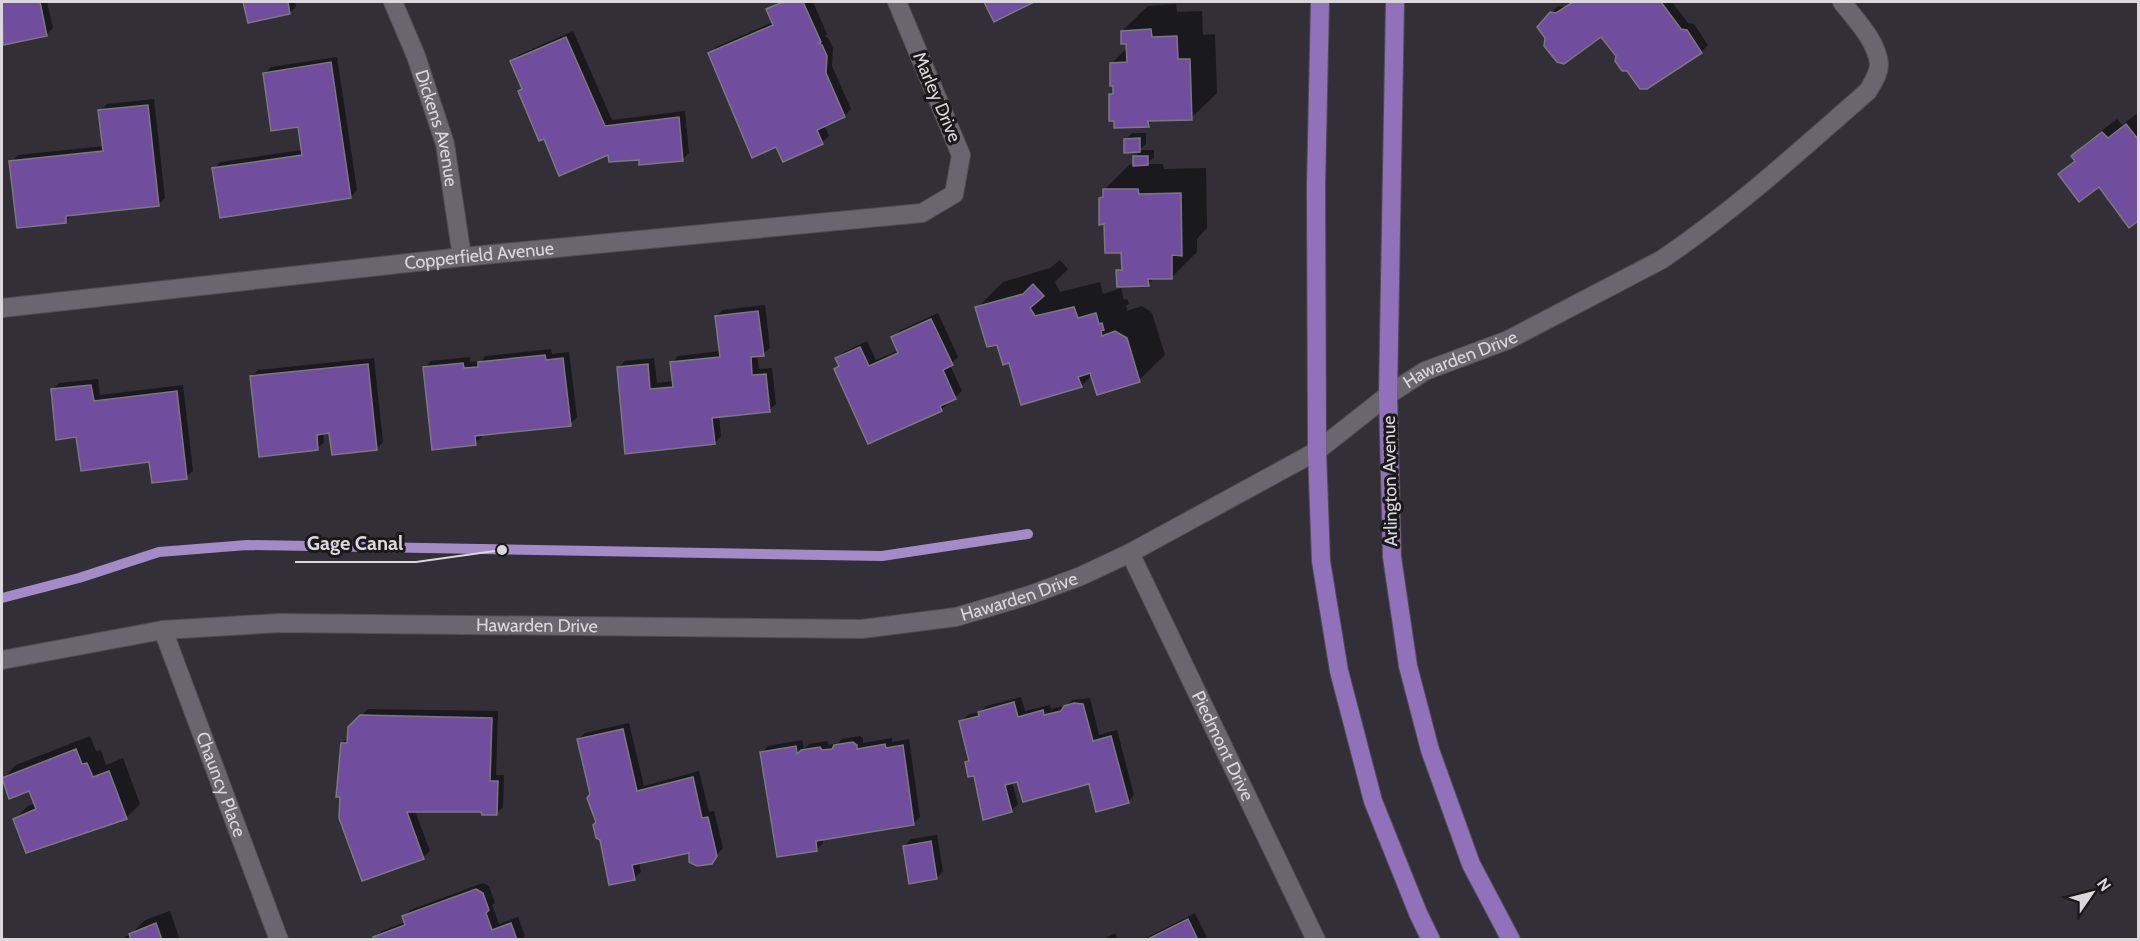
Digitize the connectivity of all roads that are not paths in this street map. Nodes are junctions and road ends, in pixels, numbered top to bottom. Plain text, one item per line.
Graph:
1 (393, 2) edge
2 (897, 2) edge
3 (1320, 2) edge
4 (1395, 2) edge
5 (1842, 2) edge
6 (954, 194) joint
7 (462, 257) junction
8 (2, 309) edge
9 (1388, 395) junction
10 (1317, 451) junction
11 (1130, 553) junction
12 (163, 630) junction
13 (2, 660) edge
14 (279, 939) edge
15 (1316, 939) edge
16 (1431, 939) edge
17 (1511, 939) edge

1 - 7 street, Dickens Avenue
2 - 6 street, Marley Drive
3 - 10 main road
4 - 9 main road, Arlington Avenue
5 - 9 street, Hawarden Drive
6 - 7 street, Copperfield Avenue
7 - 8 street, Copperfield Avenue
9 - 10 street, Hawarden Drive
9 - 17 main road, Arlington Avenue
10 - 11 street, Hawarden Drive
10 - 16 main road
11 - 12 street, Hawarden Drive
11 - 15 street, Piedmont Drive
12 - 13 street, Hawarden Drive
12 - 14 street, Chauncy Place

